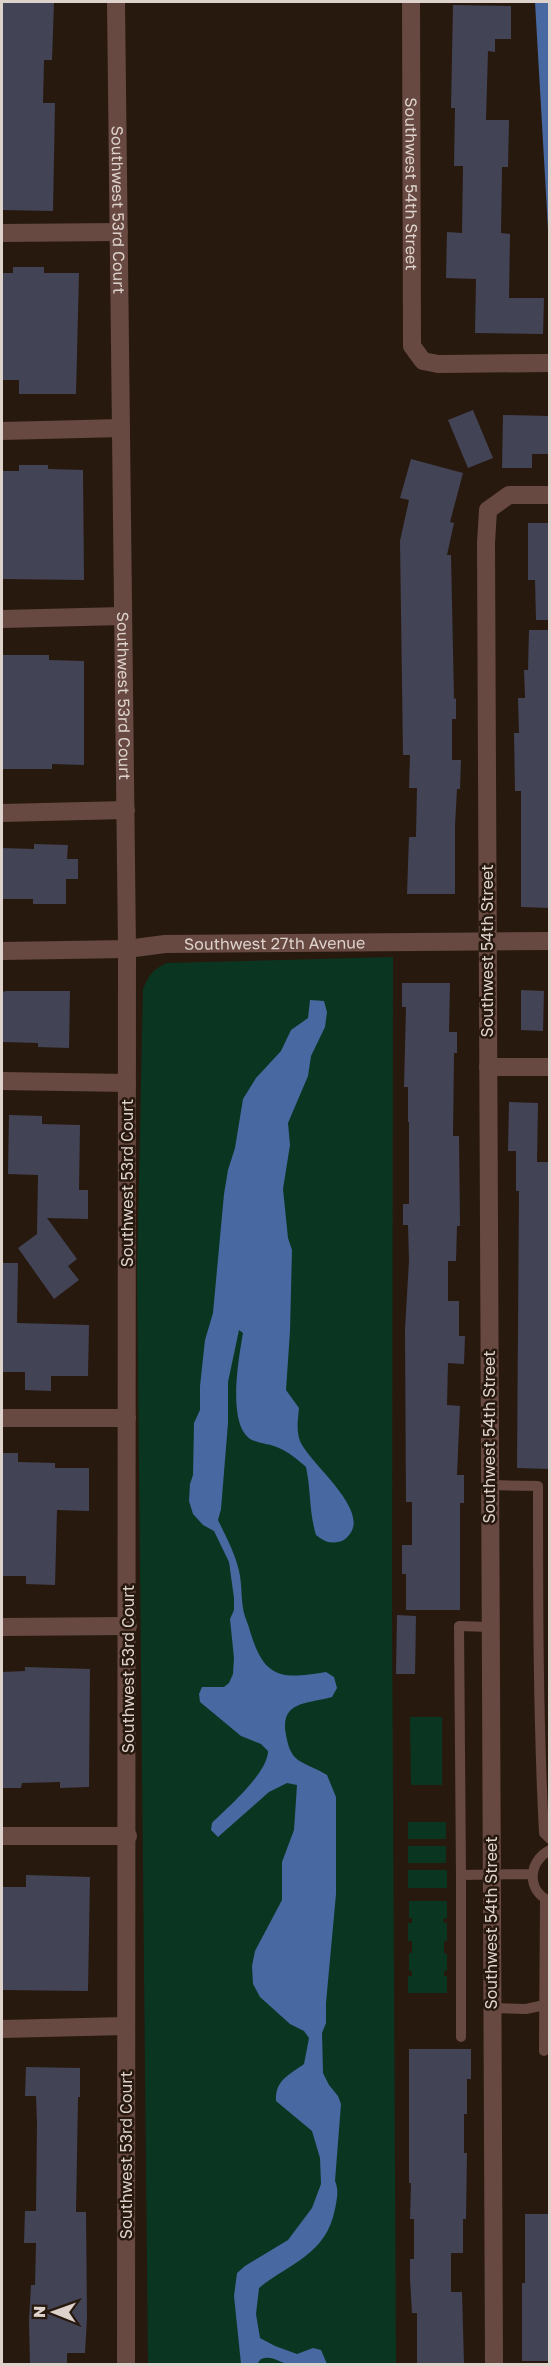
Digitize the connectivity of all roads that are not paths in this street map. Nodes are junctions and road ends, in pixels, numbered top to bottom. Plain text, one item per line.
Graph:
1 (116, 2) edge
2 (411, 2) edge
3 (118, 232) junction
4 (2, 233) edge
5 (549, 363) edge
6 (122, 428) junction
7 (2, 431) edge
8 (549, 495) edge
9 (123, 616) junction
10 (2, 619) edge
11 (126, 810) junction
12 (2, 813) edge
13 (487, 941) junction
14 (549, 941) edge
15 (127, 949) junction
16 (2, 951) edge
17 (488, 1067) junction
18 (549, 1067) edge
19 (2, 1081) edge
20 (127, 1083) junction
21 (2, 1418) edge
22 (127, 1418) junction
23 (489, 1485) junction
24 (128, 1626) junction
25 (2, 1627) edge
26 (489, 1628) junction
27 (2, 1836) edge
28 (128, 1836) junction
29 (549, 1839) edge
30 (549, 1850) edge
31 (532, 1874) junction
32 (460, 1875) junction
33 (491, 1875) junction
34 (547, 1901) edge
35 (547, 2004) edge
36 (491, 2008) junction
37 (126, 2026) junction
38 (2, 2029) edge
39 (460, 2037) dead end
40 (544, 2051) dead end
41 (126, 2364) edge
42 (494, 2364) edge

1 - 3 street, Southwest 53rd Court
2 - 5 street, Southwest 54th Street
3 - 4 street
3 - 6 street, Southwest 53rd Court
6 - 7 street
6 - 9 street, Southwest 53rd Court
8 - 13 street, Southwest 54th Street
9 - 10 street
9 - 11 street, Southwest 53rd Court
11 - 12 street
11 - 15 street, Southwest 53rd Court
13 - 14 street, Southwest 27th Avenue
13 - 15 street, Southwest 27th Avenue
13 - 17 street, Southwest 54th Street
15 - 16 street, Southwest 27th Avenue
15 - 20 street, Southwest 53rd Court
17 - 18 street
17 - 23 street, Southwest 54th Street
19 - 20 street
20 - 22 street, Southwest 53rd Court
21 - 22 street
22 - 24 street, Southwest 53rd Court
23 - 26 street, Southwest 54th Street
23 - 29 lane
24 - 25 street
24 - 28 street, Southwest 53rd Court
26 - 32 lane
26 - 33 street, Southwest 54th Street
27 - 28 street
28 - 37 street, Southwest 53rd Court
30 - 31 lane
31 - 33 lane
31 - 34 lane
32 - 33 lane
32 - 39 lane
33 - 36 street, Southwest 54th Street
34 - 35 lane
35 - 36 lane
35 - 40 lane
36 - 42 street, Southwest 54th Street
37 - 38 street
37 - 41 street, Southwest 53rd Court

